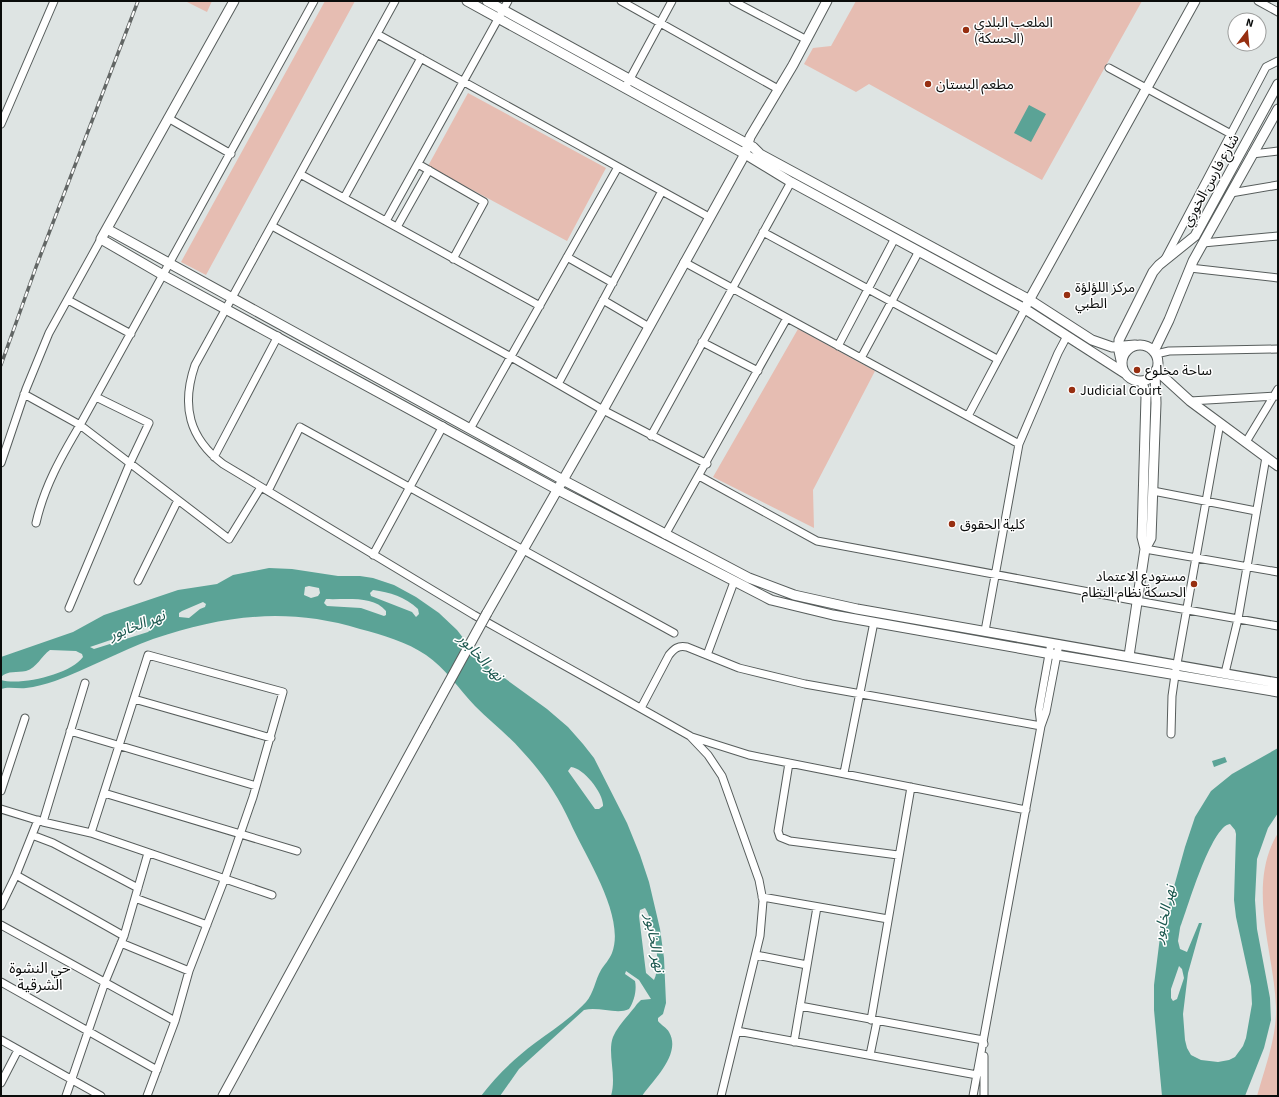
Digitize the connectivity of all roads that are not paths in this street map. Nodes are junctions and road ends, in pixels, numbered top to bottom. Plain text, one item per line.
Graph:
1 (54, 1) edge
2 (234, 1) edge
3 (314, 1) edge
4 (395, 1) edge
5 (467, 1) edge
6 (487, 1) edge
7 (508, 1) edge
8 (621, 1) edge
9 (672, 1) edge
10 (734, 1) edge
11 (827, 1) edge
12 (1196, 1) edge
13 (1258, 1) edge
14 (746, 4) edge
15 (1278, 12) edge
16 (501, 14) junction
17 (660, 23) junction
18 (377, 34) junction
19 (807, 40) junction
20 (420, 58) junction
21 (1278, 61) edge
22 (1110, 68) dead end
23 (630, 79) junction
24 (463, 82) junction
25 (1278, 84) edge
26 (625, 88) junction
27 (778, 89) junction
28 (1148, 89) junction
29 (1278, 109) edge
30 (168, 118) junction
31 (1, 124) edge
32 (1231, 134) junction
33 (747, 144) junction
34 (1278, 151) edge
35 (231, 154) junction
36 (745, 154) junction
37 (1252, 154) junction
38 (418, 164) junction
39 (618, 167) junction
40 (428, 170) junction
41 (300, 174) junction
42 (791, 182) junction
43 (1278, 185) edge
44 (662, 191) junction
45 (1231, 193) junction
46 (344, 198) junction
47 (709, 217) junction
48 (386, 221) junction
49 (272, 226) junction
50 (397, 227) junction
51 (107, 229) junction
52 (763, 232) junction
53 (1278, 236) edge
54 (896, 238) junction
55 (101, 239) junction
56 (1203, 243) junction
57 (919, 251) junction
58 (567, 257) junction
59 (453, 259) junction
60 (684, 262) junction
61 (1164, 262) junction
62 (170, 264) junction
63 (1190, 268) junction
64 (163, 275) junction
65 (1278, 278) edge
66 (613, 282) junction
67 (731, 288) junction
68 (868, 289) junction
69 (231, 298) junction
70 (68, 300) junction
71 (603, 300) junction
72 (1030, 300) junction
73 (892, 302) junction
74 (540, 306) junction
75 (225, 308) junction
76 (1024, 309) junction
77 (787, 318) junction
78 (649, 327) junction
79 (131, 334) junction
80 (278, 336) junction
81 (1067, 336) junction
82 (1120, 336) junction
83 (1092, 340) junction
84 (702, 342) junction
85 (1135, 345) junction
86 (838, 346) junction
87 (1119, 348) junction
88 (1278, 349) edge
89 (1155, 353) junction
90 (511, 357) junction
91 (861, 358) junction
92 (998, 359) junction
93 (1124, 370) junction
94 (758, 371) junction
95 (1156, 372) junction
96 (1142, 381) junction
97 (558, 384) junction
98 (1278, 389) edge
99 (24, 394) junction
100 (1276, 396) edge
101 (96, 397) junction
102 (1190, 401) junction
103 (603, 410) junction
104 (968, 416) junction
105 (1220, 423) junction
106 (80, 425) junction
107 (443, 426) junction
108 (470, 429) junction
109 (651, 436) junction
110 (1246, 442) junction
111 (1019, 444) junction
112 (214, 456) junction
113 (1266, 457) junction
114 (1, 462) edge
115 (130, 463) junction
116 (707, 464) junction
117 (1278, 466) edge
118 (699, 476) junction
119 (563, 480) junction
120 (410, 486) junction
121 (265, 489) junction
122 (558, 490) junction
123 (1153, 491) junction
124 (178, 500) junction
125 (1206, 501) junction
126 (1256, 511) junction
127 (36, 523) dead end
128 (663, 539) junction
129 (524, 549) junction
130 (1145, 549) junction
131 (373, 555) junction
132 (1196, 558) junction
133 (1247, 567) junction
134 (1278, 572) edge
135 (995, 575) junction
136 (138, 581) dead end
137 (734, 582) junction
138 (1137, 601) junction
139 (69, 608) dead end
140 (1187, 610) junction
141 (1238, 619) junction
142 (874, 622) junction
143 (1278, 626) edge
144 (985, 631) junction
145 (674, 633) dead end
146 (1055, 644) junction
147 (707, 655) junction
148 (1053, 655) junction
149 (1129, 656) junction
150 (1177, 665) junction
151 (1225, 673) junction
152 (1175, 675) junction
153 (85, 683) dead end
154 (1278, 683) edge
155 (1278, 692) edge
156 (860, 694) junction
157 (134, 699) junction
158 (642, 708) junction
159 (25, 718) dead end
160 (1041, 726) junction
161 (70, 732) junction
162 (1171, 734) dead end
163 (690, 736) junction
164 (271, 738) junction
165 (120, 746) junction
166 (789, 763) junction
167 (844, 773) junction
168 (256, 786) junction
169 (911, 787) junction
170 (1, 791) edge
171 (104, 793) junction
172 (1, 809) edge
173 (1026, 810) junction
174 (40, 821) junction
175 (91, 833) junction
176 (240, 833) junction
177 (32, 835) junction
178 (297, 851) dead end
179 (148, 853) junction
180 (898, 855) junction
181 (16, 875) junction
182 (225, 878) junction
183 (138, 888) junction
184 (272, 896) dead end
185 (762, 897) junction
186 (135, 898) junction
187 (1, 906) edge
188 (817, 906) junction
189 (888, 919) junction
190 (1, 925) edge
191 (207, 925) junction
192 (122, 939) junction
193 (756, 956) junction
194 (807, 965) junction
195 (189, 971) junction
196 (1, 982) edge
197 (105, 982) junction
198 (800, 1006) junction
199 (874, 1020) junction
200 (175, 1021) junction
201 (737, 1031) junction
202 (88, 1032) junction
203 (1, 1040) edge
204 (984, 1040) junction
205 (794, 1042) junction
206 (18, 1050) junction
207 (870, 1055) junction
208 (157, 1070) junction
209 (977, 1075) junction
210 (72, 1080) junction
211 (1, 1083) edge
212 (66, 1096) edge
213 (101, 1096) edge
214 (147, 1096) edge
215 (224, 1096) edge
216 (721, 1096) edge
217 (973, 1096) edge
218 (984, 1096) edge

1 - 31 street
2 - 30 street
3 - 35 street
4 - 18 street
5 - 16 street
6 - 16 street
7 - 16 street
8 - 17 street
9 - 17 street
10 - 14 street
11 - 19 street
12 - 28 street
13 - 15 street
14 - 19 street
16 - 23 street
16 - 24 street
16 - 26 street
17 - 23 street
17 - 27 street
18 - 20 street
18 - 41 street
19 - 27 street
20 - 24 street
20 - 46 street
21 - 32 street
22 - 28 street
23 - 26 street
23 - 33 street
24 - 38 street
24 - 39 street
25 - 61 street, شارع فارس الخوري
26 - 36 street
27 - 33 street
28 - 32 street
28 - 72 street
29 - 37 street
30 - 35 street
30 - 51 street
32 - 61 street
33 - 36 street
33 - 72 street
34 - 37 street
35 - 62 street
36 - 42 street
36 - 47 street
37 - 45 street
38 - 40 street
38 - 48 street
39 - 44 street
39 - 58 street
40 - 50 street
40 - 59 street
41 - 46 street
41 - 49 street
42 - 52 street
42 - 54 street
43 - 45 street
44 - 47 street
44 - 66 street
45 - 56 street
46 - 48 street
47 - 60 street
48 - 50 street
49 - 69 street
49 - 90 street
50 - 59 street
51 - 55 street
51 - 62 street
52 - 67 street
52 - 68 street
53 - 56 street
54 - 57 street
54 - 68 street
55 - 64 street
55 - 70 street
56 - 63 street
57 - 73 street
57 - 76 street
58 - 66 street
58 - 74 street
59 - 74 street
60 - 67 street
60 - 78 street
61 - 82 street, شارع فارس الخوري
62 - 64 street
62 - 69 street
63 - 65 street
63 - 89 street
64 - 75 street
64 - 79 street
66 - 71 street
67 - 77 street
67 - 84 street
68 - 73 street
68 - 86 street
69 - 75 street
69 - 108 street
70 - 79 street
70 - 99 street
71 - 78 street
71 - 97 street
72 - 76 street
72 - 83 street
73 - 91 street
73 - 92 street
74 - 90 street
75 - 80 street
75 - 112 street
76 - 81 street
76 - 92 street
77 - 86 street
77 - 94 street
78 - 103 street
79 - 101 street
80 - 107 street
80 - 112 street
81 - 93 street
81 - 111 street
82 - 83 street
82 - 87 street, شارع فارس الخوري
83 - 87 street
84 - 94 street
84 - 109 street
85 - 87 street
85 - 89 street
85 - 93 street
86 - 91 street
87 - 93 street, شارع فارس الخوري
88 - 89 street
89 - 95 street
90 - 97 street
90 - 108 street
91 - 104 street
92 - 104 street
93 - 96 street
94 - 116 street
95 - 96 street
95 - 102 street
95 - 123 street
96 - 130 street
97 - 103 street
98 - 100 street
99 - 106 street
99 - 114 street
100 - 102 street
100 - 110 street
101 - 106 street
101 - 115 street
102 - 105 street
103 - 109 street
103 - 119 street
104 - 111 street
105 - 110 street
105 - 125 street
106 - 115 street
106 - 127 street
107 - 120 street
107 - 122 street
108 - 119 street
109 - 116 street
110 - 113 street
111 - 135 street
112 - 121 street
113 - 117 street
113 - 126 street
115 - 124 street
115 - 139 street
116 - 118 street
118 - 128 street
118 - 135 street
119 - 122 street
119 - 128 street
120 - 121 street
120 - 129 street
120 - 131 street
121 - 124 street
121 - 131 street
122 - 128 street
122 - 129 street
123 - 125 street
123 - 130 street
124 - 136 street
125 - 126 street
125 - 132 street
126 - 133 street
128 - 137 street
128 - 144 street
129 - 145 street
129 - 215 street, bridge
130 - 132 street
130 - 138 street
131 - 158 street
132 - 133 street
132 - 140 street
133 - 134 street
133 - 141 street
135 - 138 street
135 - 144 street
137 - 142 street
137 - 147 street
138 - 140 street
138 - 149 street
140 - 141 street
140 - 150 street
141 - 143 street
141 - 151 street
142 - 148 street
142 - 156 street
144 - 146 street
146 - 148 street
146 - 149 street
147 - 156 street
147 - 158 street
148 - 152 street
148 - 160 street
149 - 150 street
150 - 151 street
150 - 152 street
151 - 154 street
152 - 155 street
152 - 162 street
153 - 161 street
156 - 160 street
156 - 167 street
157 - 164 street
157 - 164 street
157 - 165 street
158 - 163 street
159 - 170 street
160 - 173 street
161 - 165 street
161 - 174 street
163 - 166 street
163 - 185 street
164 - 168 street
165 - 168 street
165 - 171 street
166 - 167 street
166 - 180 street
167 - 169 street
168 - 176 street
169 - 173 street
169 - 180 street
171 - 175 street
171 - 176 street
172 - 174 street
173 - 204 street
174 - 175 street
174 - 177 street
175 - 179 street
176 - 178 street
176 - 182 street
177 - 181 street
177 - 183 street
179 - 182 street
179 - 183 street
180 - 189 street
181 - 187 street
181 - 192 street
182 - 184 street
182 - 191 street
183 - 186 street
185 - 188 street
185 - 193 street
186 - 191 street
186 - 192 street
188 - 189 street
188 - 194 street
189 - 199 street
190 - 197 street
191 - 195 street
192 - 195 street
192 - 197 street
193 - 194 street
193 - 201 street
194 - 198 street
195 - 200 street
196 - 202 street
197 - 200 street
197 - 202 street
198 - 199 street
198 - 205 street
199 - 204 street
199 - 207 street
200 - 208 street
201 - 205 street
201 - 216 street
202 - 208 street
202 - 210 street
203 - 206 street
204 - 209 street
204 - 218 street
205 - 207 street
206 - 210 street
206 - 211 street
207 - 209 street
208 - 214 street
209 - 217 street
210 - 212 street
210 - 213 street

